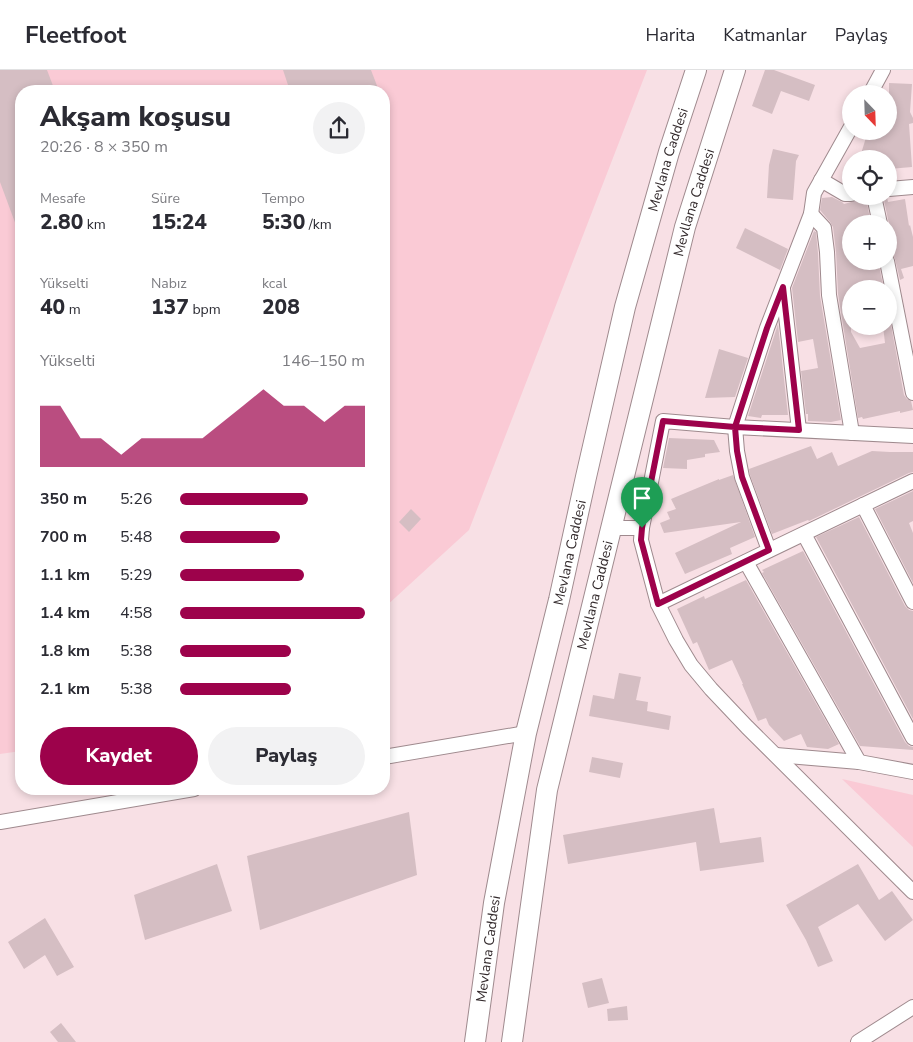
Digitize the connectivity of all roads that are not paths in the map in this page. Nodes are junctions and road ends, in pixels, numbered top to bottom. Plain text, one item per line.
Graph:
1 (696, 70) edge
2 (735, 70) edge
3 (883, 70) edge
4 (875, 85) edge
5 (843, 140) edge
6 (821, 180) junction
7 (913, 187) edge
8 (897, 188) edge
9 (842, 192) edge
10 (811, 214) junction
11 (889, 270) edge
12 (783, 287) junction
13 (913, 393) edge
14 (735, 427) junction
15 (799, 430) junction
16 (852, 433) junction
17 (913, 436) edge
18 (913, 481) edge
19 (862, 505) junction
20 (611, 528) junction
21 (642, 528) junction
22 (804, 534) junction
23 (769, 550) junction
24 (746, 562) junction
25 (913, 602) edge
26 (658, 604) junction
27 (526, 732) junction
28 (913, 738) edge
29 (776, 755) junction
30 (390, 756) edge
31 (858, 762) junction
32 (913, 772) edge
33 (159, 795) edge
34 (0, 822) edge
35 (913, 892) edge
36 (913, 1007) edge
37 (475, 1042) edge
38 (512, 1042) edge
39 (858, 1042) edge

1 - 27 main road, Mevlana Caddesi
2 - 20 main road, Mevllana Caddesi
3 - 4 street
5 - 6 street
6 - 9 street
6 - 10 street
7 - 8 street
10 - 12 street
10 - 16 street
11 - 13 street
12 - 14 street
12 - 15 street
14 - 15 street
14 - 21 street
14 - 23 street
15 - 16 street
16 - 17 street
18 - 19 street
19 - 22 street
19 - 25 street
20 - 21 street
20 - 38 main road, Mevllana Caddesi
21 - 26 street
22 - 23 street
22 - 28 street
23 - 24 street
24 - 26 street
24 - 31 street
26 - 29 street
27 - 30 street
27 - 37 main road, Mevlana Caddesi
29 - 31 street
29 - 35 street
31 - 32 street
33 - 34 street
36 - 39 street

